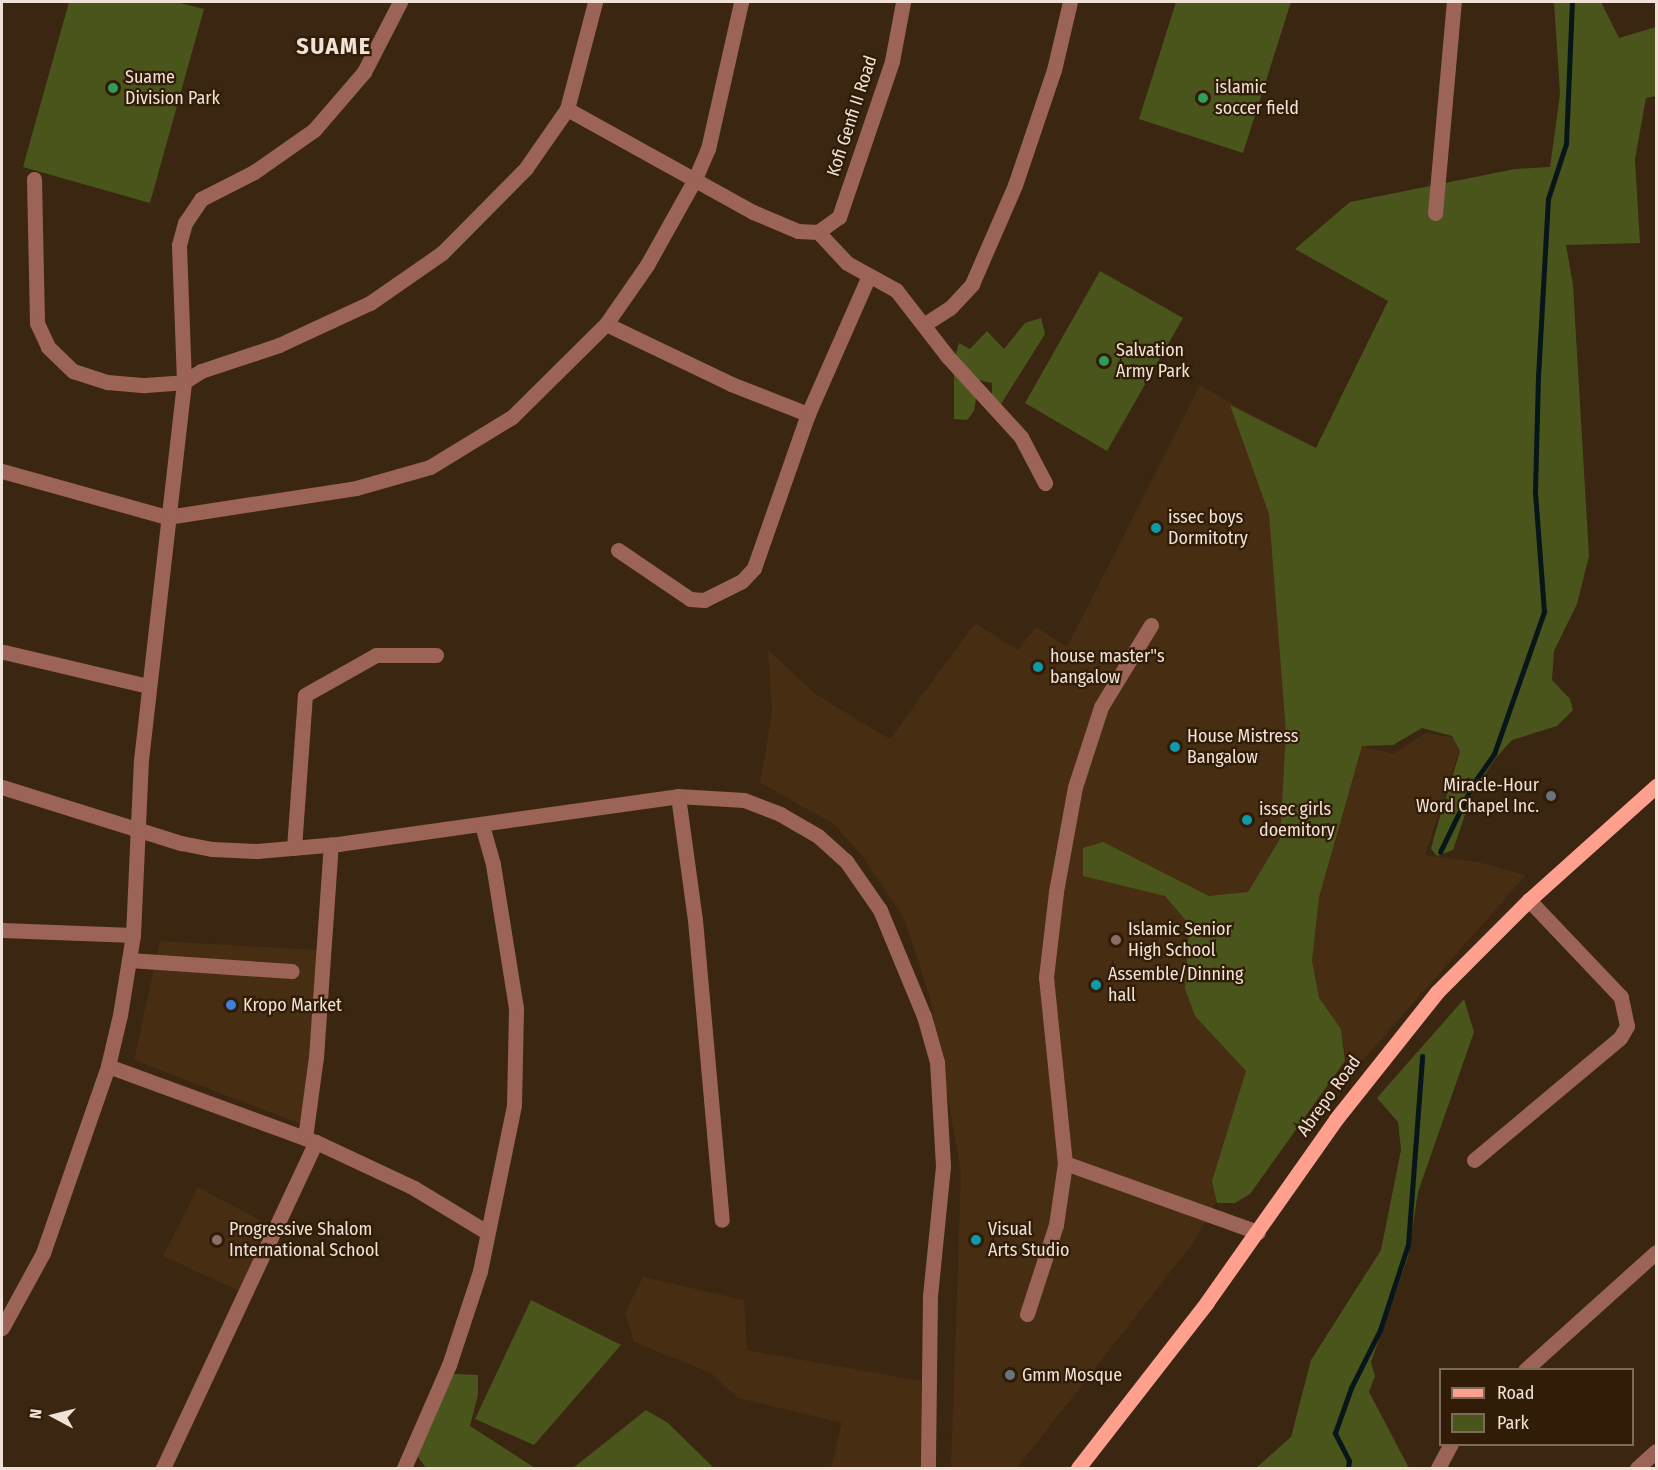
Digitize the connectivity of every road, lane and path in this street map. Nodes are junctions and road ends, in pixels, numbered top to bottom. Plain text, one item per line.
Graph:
1 (400, 2) edge
2 (595, 2) edge
3 (741, 2) edge
4 (903, 2) edge
5 (1070, 2) edge
6 (1454, 2) edge
7 (567, 109) junction
8 (34, 178) dead end
9 (695, 179) junction
10 (1435, 213) dead end
11 (818, 232) junction
12 (869, 276) junction
13 (606, 324) junction
14 (925, 324) junction
15 (184, 382) junction
16 (808, 414) junction
17 (2, 471) edge
18 (1045, 483) dead end
19 (167, 518) junction
20 (618, 550) dead end
21 (1151, 625) dead end
22 (4, 652) dead end
23 (436, 655) dead end
24 (148, 686) junction
25 (1656, 786) edge
26 (2, 787) edge
27 (678, 796) junction
28 (482, 825) junction
29 (140, 828) junction
30 (331, 845) junction
31 (294, 848) junction
32 (1529, 900) junction
33 (2, 930) edge
34 (133, 935) junction
35 (129, 960) junction
36 (292, 971) dead end
37 (108, 1066) junction
38 (310, 1140) junction
39 (1474, 1160) dead end
40 (1065, 1163) junction
41 (722, 1220) dead end
42 (485, 1231) junction
43 (1258, 1232) junction
44 (1656, 1252) edge
45 (1027, 1314) dead end
46 (2, 1328) edge
47 (1527, 1368) edge
48 (1450, 1446) edge
49 (1656, 1451) edge
50 (163, 1468) edge
51 (404, 1468) edge
52 (928, 1468) edge
53 (1078, 1468) edge
54 (1438, 1468) edge
55 (1636, 1468) edge

1 - 15 street
2 - 7 street
3 - 9 street
4 - 11 street, Kofi Genfi II Road
5 - 14 street
6 - 10 street
7 - 9 street
7 - 15 street
8 - 15 street
9 - 11 street
9 - 13 street
11 - 12 street
12 - 14 street
12 - 16 street
13 - 16 street
13 - 19 street
14 - 18 street
15 - 19 street
16 - 20 street
17 - 19 street
19 - 24 street
21 - 40 street
22 - 24 street
23 - 31 street
24 - 29 street
25 - 32 main road, Abrepo Road
26 - 29 street
27 - 28 street
27 - 41 street
27 - 52 street
28 - 30 street
28 - 42 street
29 - 31 street
29 - 34 street
30 - 31 street
30 - 38 street
32 - 39 street
32 - 43 main road, Abrepo Road
33 - 34 street
34 - 35 street
35 - 36 street
35 - 37 street
37 - 38 street
37 - 46 street
38 - 42 street
38 - 50 street
40 - 43 street
40 - 45 street
42 - 51 street
43 - 53 main road, Abrepo Road
44 - 47 street
48 - 54 street
49 - 55 street

